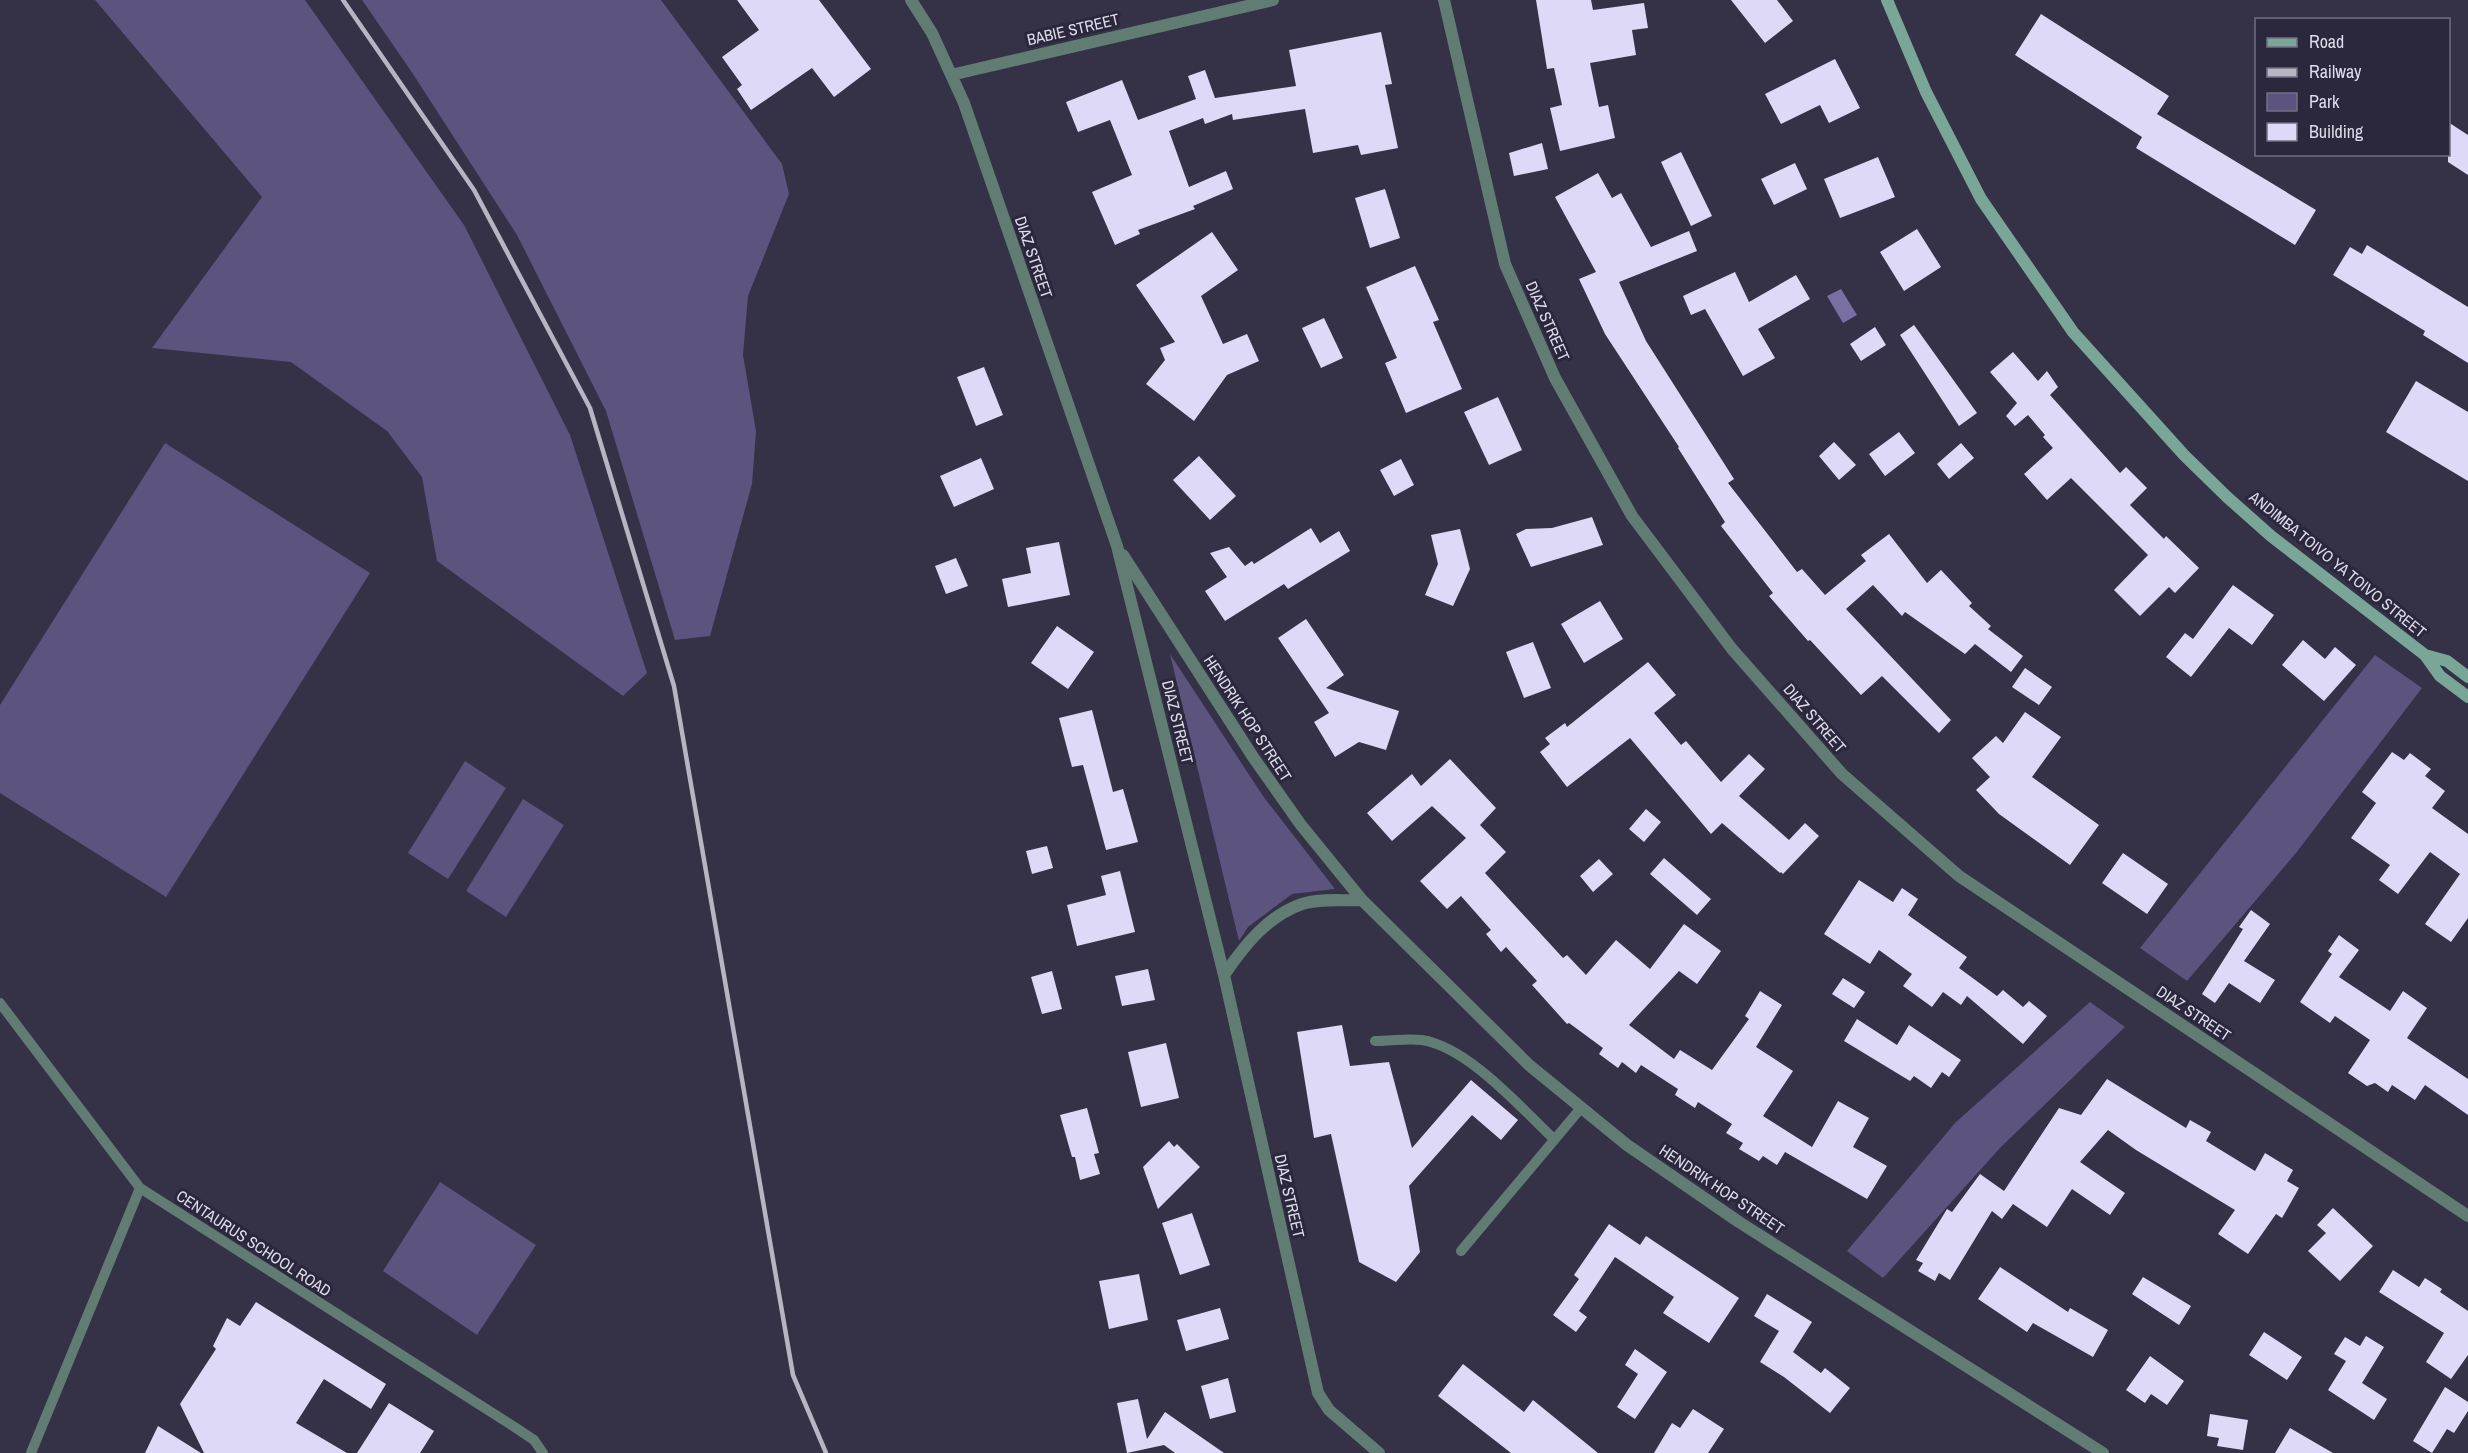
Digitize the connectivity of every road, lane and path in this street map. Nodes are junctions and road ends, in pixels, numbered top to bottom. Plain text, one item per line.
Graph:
1 (911, 0) edge
2 (1272, 0) edge
3 (1444, 0) edge
4 (1887, 0) edge
5 (951, 75) junction
6 (1117, 546) junction
7 (2425, 655) junction
8 (2468, 677) edge
9 (2468, 697) edge
10 (1362, 900) junction
11 (1224, 975) junction
12 (0, 1003) edge
13 (1375, 1041) dead end
14 (1581, 1108) junction
15 (1554, 1139) junction
16 (140, 1188) junction
17 (2468, 1216) edge
18 (1461, 1251) dead end
19 (31, 1453) edge
20 (543, 1453) edge
21 (1379, 1453) edge
22 (2103, 1453) edge

1 - 5 street, DIAZ STREET
2 - 5 street, BABIE STREET
3 - 17 street, DIAZ STREET
4 - 7 street, ANDIMBA TOIVO YA TOIVO STREET
5 - 6 street, DIAZ STREET
6 - 10 street, HENDRIK HOP STREET
6 - 11 street, DIAZ STREET
7 - 8 street, ANDIMBA TOIVO YA TOIVO STREET
7 - 9 street, ANDIMBA TOIVO YA TOIVO STREET
10 - 11 street
10 - 14 street, HENDRIK HOP STREET
11 - 21 street, DIAZ STREET
12 - 16 lane, CENTAURUS SCHOOL ROAD
13 - 15 lane
14 - 15 lane
14 - 22 street, HENDRIK HOP STREET
15 - 18 lane
16 - 19 lane
16 - 20 lane, CENTAURUS SCHOOL ROAD

